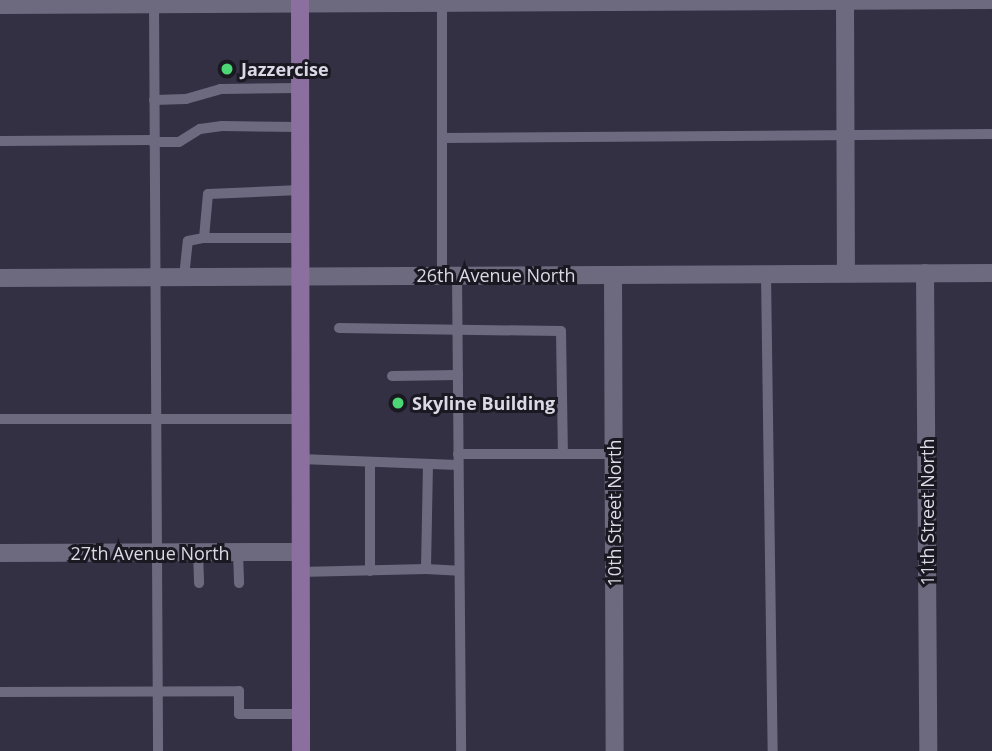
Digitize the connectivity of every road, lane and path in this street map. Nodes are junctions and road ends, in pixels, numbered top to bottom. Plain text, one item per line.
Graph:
1 (845, 0) edge
2 (990, 0) edge
3 (154, 2) edge
4 (300, 2) edge
5 (409, 2) edge
6 (450, 2) edge
7 (0, 5) edge
8 (300, 88) junction
9 (154, 100) junction
10 (300, 127) junction
11 (846, 134) junction
12 (992, 134) edge
13 (443, 138) junction
14 (0, 141) edge
15 (153, 141) junction
16 (300, 190) junction
17 (204, 238) junction
18 (300, 238) junction
19 (846, 273) junction
20 (925, 273) junction
21 (992, 273) edge
22 (766, 274) junction
23 (612, 275) junction
24 (300, 276) junction
25 (450, 276) junction
26 (153, 277) junction
27 (184, 277) junction
28 (0, 278) edge
29 (339, 328) dead end
30 (457, 331) junction
31 (458, 375) junction
32 (392, 376) dead end
33 (0, 419) edge
34 (155, 419) junction
35 (300, 419) junction
36 (563, 454) junction
37 (614, 454) junction
38 (300, 459) junction
39 (458, 460) junction
40 (370, 462) junction
41 (428, 464) junction
42 (198, 552) junction
43 (238, 552) junction
44 (300, 552) junction
45 (0, 553) edge
46 (156, 553) junction
47 (426, 569) junction
48 (370, 571) junction
49 (459, 571) junction
50 (300, 572) junction
51 (199, 583) dead end
52 (239, 583) dead end
53 (158, 691) junction
54 (0, 692) edge
55 (301, 713) junction
56 (158, 751) edge
57 (301, 751) edge
58 (461, 751) edge
59 (615, 751) edge
60 (773, 751) edge
61 (928, 751) edge

1 - 2 street
1 - 6 street
1 - 11 street
3 - 4 street
3 - 7 street
3 - 9 lane
4 - 5 street
4 - 8 main road
5 - 6 street
6 - 13 lane
8 - 9 lane
8 - 10 main road
9 - 15 lane
10 - 15 lane
10 - 16 main road
11 - 12 lane
11 - 13 lane
11 - 19 street
13 - 25 lane
14 - 15 lane
15 - 26 lane
16 - 17 lane
16 - 18 main road
17 - 18 lane
17 - 27 lane
18 - 24 main road
19 - 20 street, 26th Avenue North
19 - 22 street, 26th Avenue North
20 - 21 street, 26th Avenue North
20 - 61 street, 11th Street North
22 - 23 street, 26th Avenue North
22 - 60 lane
23 - 25 street, 26th Avenue North
23 - 37 street, 10th Street North
24 - 25 street, 26th Avenue North
24 - 27 street, 26th Avenue North
24 - 35 main road
25 - 30 lane
26 - 27 street, 26th Avenue North
26 - 28 street, 26th Avenue North
26 - 34 lane
29 - 30 lane
30 - 31 lane
30 - 36 lane
31 - 32 lane
31 - 39 lane
33 - 34 lane
34 - 35 lane
34 - 46 lane
35 - 38 main road
36 - 37 lane
36 - 39 lane
37 - 59 street, 10th Street North
38 - 40 lane
38 - 44 main road
39 - 41 lane
39 - 49 lane
40 - 41 lane
40 - 48 lane
41 - 47 lane
42 - 43 street, 27th Avenue North
42 - 46 street, 27th Avenue North
42 - 51 lane
43 - 44 street, 27th Avenue North
43 - 52 lane
44 - 50 main road
45 - 46 street, 27th Avenue North
46 - 53 lane
47 - 48 lane
47 - 49 lane
48 - 50 lane
49 - 58 lane
50 - 55 main road
53 - 54 lane
53 - 55 lane
53 - 56 lane
55 - 57 main road

